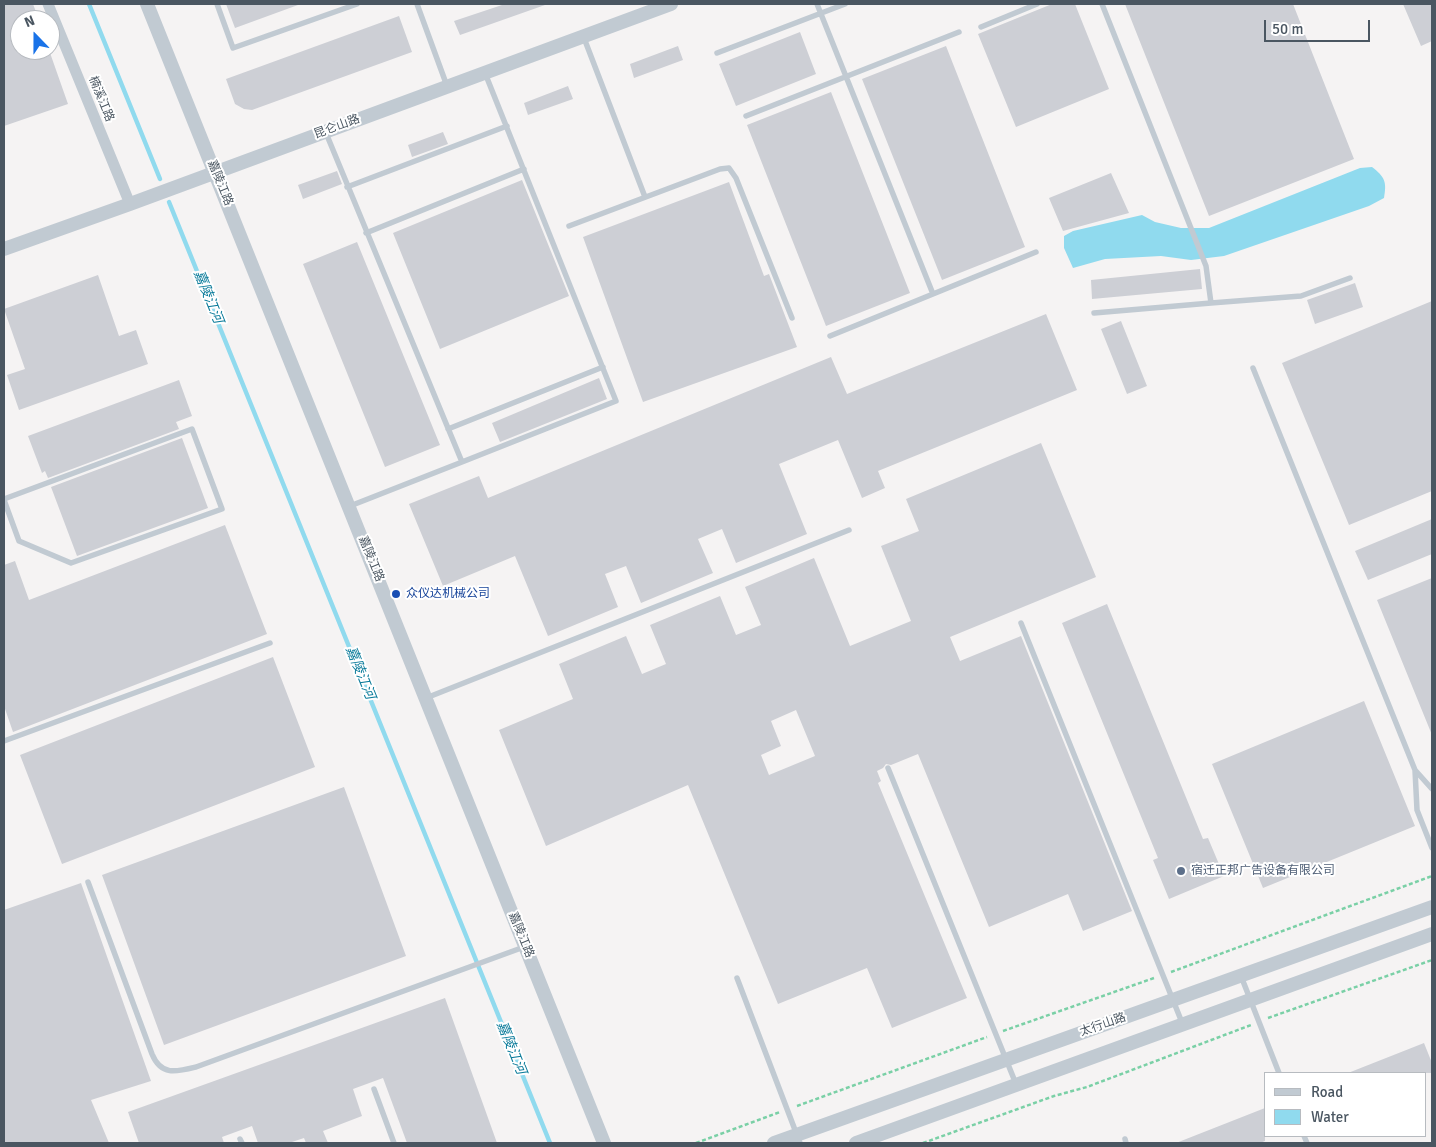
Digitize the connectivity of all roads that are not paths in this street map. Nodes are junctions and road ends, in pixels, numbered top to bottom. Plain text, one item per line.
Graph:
1 (48, 4) edge
2 (147, 4) edge
3 (217, 4) edge
4 (357, 4) edge
5 (417, 4) edge
6 (671, 4) edge
7 (818, 4) edge
8 (845, 4) edge
9 (1037, 4) edge
10 (1102, 4) edge
11 (821, 12) junction
12 (981, 26) dead end
13 (959, 32) dead end
14 (583, 36) junction
15 (717, 54) dead end
16 (485, 72) junction
17 (846, 77) junction
18 (447, 86) junction
19 (746, 116) dead end
20 (507, 126) junction
21 (325, 131) junction
22 (524, 169) junction
23 (215, 171) junction
24 (347, 187) junction
25 (645, 197) junction
26 (130, 204) junction
27 (569, 226) dead end
28 (366, 233) junction
29 (4, 248) edge
30 (1036, 252) dead end
31 (1350, 278) dead end
32 (932, 294) junction
33 (1211, 303) junction
34 (1094, 313) dead end
35 (792, 318) dead end
36 (830, 336) dead end
37 (603, 367) junction
38 (1253, 368) dead end
39 (448, 429) junction
40 (462, 462) junction
41 (4, 499) edge
42 (350, 507) junction
43 (849, 530) dead end
44 (1021, 623) dead end
45 (270, 643) dead end
46 (426, 698) junction
47 (4, 741) edge
48 (888, 768) dead end
49 (1415, 770) junction
50 (1432, 789) edge
51 (1432, 848) edge
52 (88, 882) dead end
53 (1432, 907) edge
54 (1432, 934) edge
55 (525, 946) junction
56 (1241, 976) junction
57 (737, 978) dead end
58 (1173, 1001) junction
59 (1250, 1001) junction
60 (1183, 1025) junction
61 (1006, 1060) junction
62 (1279, 1072) edge
63 (1016, 1085) junction
64 (374, 1089) dead end
65 (799, 1139) edge
66 (394, 1143) edge
67 (604, 1143) edge
68 (774, 1143) edge
69 (856, 1143) edge

1 - 26 street, 楠溪江路
2 - 23 street, 嘉陵江路
3 - 4 lane
5 - 18 lane
6 - 14 street, 昆仑山路
7 - 11 lane
8 - 11 lane
9 - 12 lane
10 - 33 lane
11 - 15 lane
11 - 17 lane
13 - 17 lane
14 - 16 street, 昆仑山路
14 - 25 lane
16 - 18 street, 昆仑山路
16 - 20 lane
17 - 19 lane
17 - 32 lane
18 - 21 street, 昆仑山路
20 - 22 lane
20 - 24 lane
21 - 23 street, 昆仑山路
21 - 24 lane
22 - 28 lane
22 - 37 lane
23 - 26 street, 昆仑山路
23 - 42 street, 嘉陵江路
24 - 28 lane
25 - 27 lane
25 - 35 lane
26 - 29 street, 昆仑山路
28 - 39 lane
30 - 32 lane
31 - 33 lane
32 - 36 lane
33 - 34 lane
37 - 39 lane
37 - 40 lane
38 - 49 lane
39 - 40 lane
40 - 42 lane
41 - 41 lane
42 - 46 street, 嘉陵江路
43 - 46 lane
44 - 58 lane
45 - 47 lane
46 - 55 street, 嘉陵江路
48 - 61 lane
49 - 50 lane
49 - 51 lane
52 - 55 lane
53 - 56 street, 太行山路
54 - 59 street
55 - 67 street, 嘉陵江路
56 - 58 street, 太行山路
56 - 59 lane
57 - 65 lane
58 - 60 lane
58 - 61 street, 太行山路
59 - 60 street
59 - 62 lane
60 - 63 street
61 - 63 lane
61 - 65 street, 太行山路
63 - 69 street
64 - 66 lane
65 - 68 street, 太行山路

